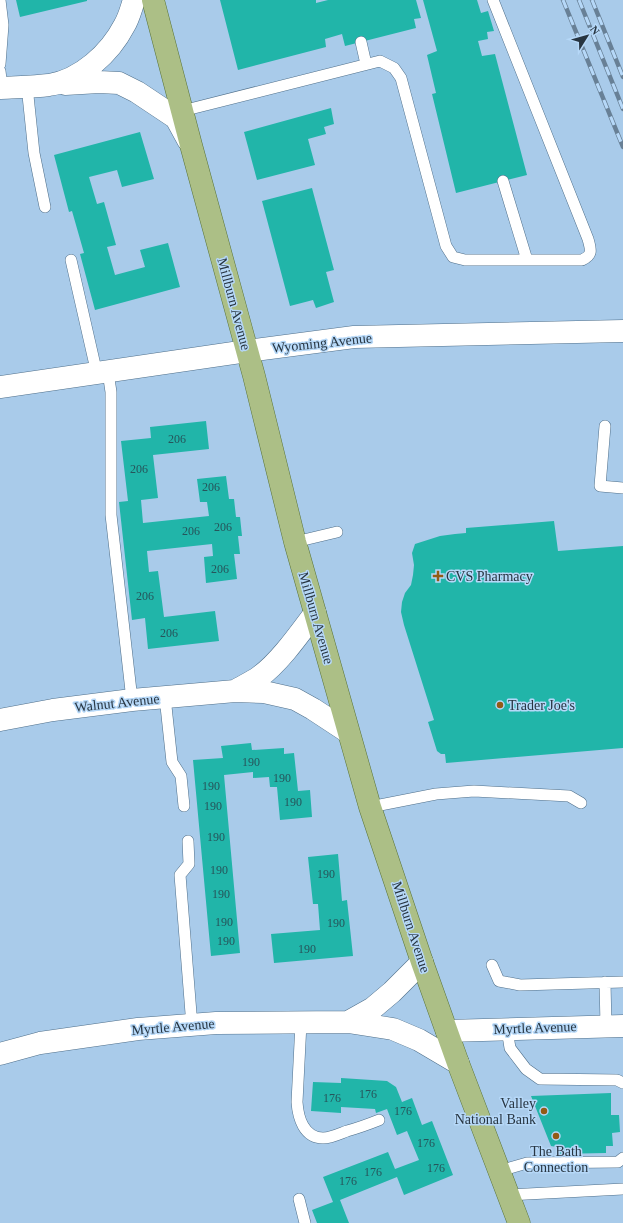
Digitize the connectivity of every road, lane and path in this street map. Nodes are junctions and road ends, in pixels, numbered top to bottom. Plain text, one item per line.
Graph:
1 (0, 0) edge
2 (134, 0) edge
3 (153, 0) edge
4 (493, 0) edge
5 (361, 42) dead end
6 (0, 64) edge
7 (366, 64) junction
8 (1, 82) edge
9 (50, 85) junction
10 (27, 86) junction
11 (182, 111) junction
12 (191, 145) junction
13 (503, 181) dead end
14 (46, 207) dead end
15 (71, 260) dead end
16 (527, 260) junction
17 (623, 331) edge
18 (247, 352) junction
19 (103, 373) junction
20 (0, 387) edge
21 (605, 426) dead end
22 (623, 488) edge
23 (337, 532) dead end
24 (295, 542) junction
25 (315, 613) junction
26 (235, 691) junction
27 (165, 697) junction
28 (132, 700) junction
29 (0, 720) edge
30 (348, 732) junction
31 (581, 803) dead end
32 (184, 806) dead end
33 (370, 807) junction
34 (188, 841) dead end
35 (422, 962) junction
36 (492, 965) dead end
37 (605, 982) junction
38 (623, 982) edge
39 (348, 1022) junction
40 (301, 1023) junction
41 (192, 1026) junction
42 (614, 1026) edge
43 (507, 1029) junction
44 (447, 1031) junction
45 (0, 1054) edge
46 (458, 1063) junction
47 (623, 1083) edge
48 (379, 1120) dead end
49 (623, 1158) edge
50 (499, 1171) junction
51 (623, 1189) edge
52 (508, 1195) junction
53 (298, 1200) dead end
54 (305, 1223) edge
55 (519, 1223) edge

1 - 6 lane
2 - 9 street
3 - 11 main road, Millburn Avenue
4 - 16 lane
5 - 7 lane
7 - 11 lane
7 - 16 lane
8 - 10 street
9 - 10 street
9 - 12 street
10 - 14 lane
11 - 12 main road, Millburn Avenue
12 - 18 main road, Millburn Avenue
13 - 16 lane
15 - 19 lane
17 - 18 street, Wyoming Avenue
18 - 19 street, Wyoming Avenue
18 - 24 main road, Millburn Avenue
19 - 20 street, Wyoming Avenue
19 - 28 lane
21 - 22 lane
23 - 24 lane
24 - 25 main road, Millburn Avenue
25 - 26 street, Walnut Avenue
25 - 30 main road, Millburn Avenue
26 - 27 street, Walnut Avenue
26 - 30 street, Walnut Avenue
27 - 28 street, Walnut Avenue
27 - 32 lane
28 - 29 street, Walnut Avenue
30 - 33 main road, Millburn Avenue
31 - 33 lane
33 - 35 main road, Millburn Avenue
34 - 41 lane
35 - 39 street, Myrtle Avenue
35 - 44 main road, Millburn Avenue
36 - 37 lane
37 - 38 lane
37 - 42 lane
39 - 40 street, Myrtle Avenue
39 - 46 street, Myrtle Avenue
40 - 41 street, Myrtle Avenue
40 - 48 lane
41 - 45 street, Myrtle Avenue
42 - 43 street, Myrtle Avenue
43 - 44 street, Myrtle Avenue
43 - 47 lane
44 - 46 main road, Millburn Avenue
46 - 50 main road, Millburn Avenue
49 - 50 lane
50 - 52 main road, Millburn Avenue
51 - 52 lane
52 - 55 main road, Millburn Avenue
53 - 54 lane

